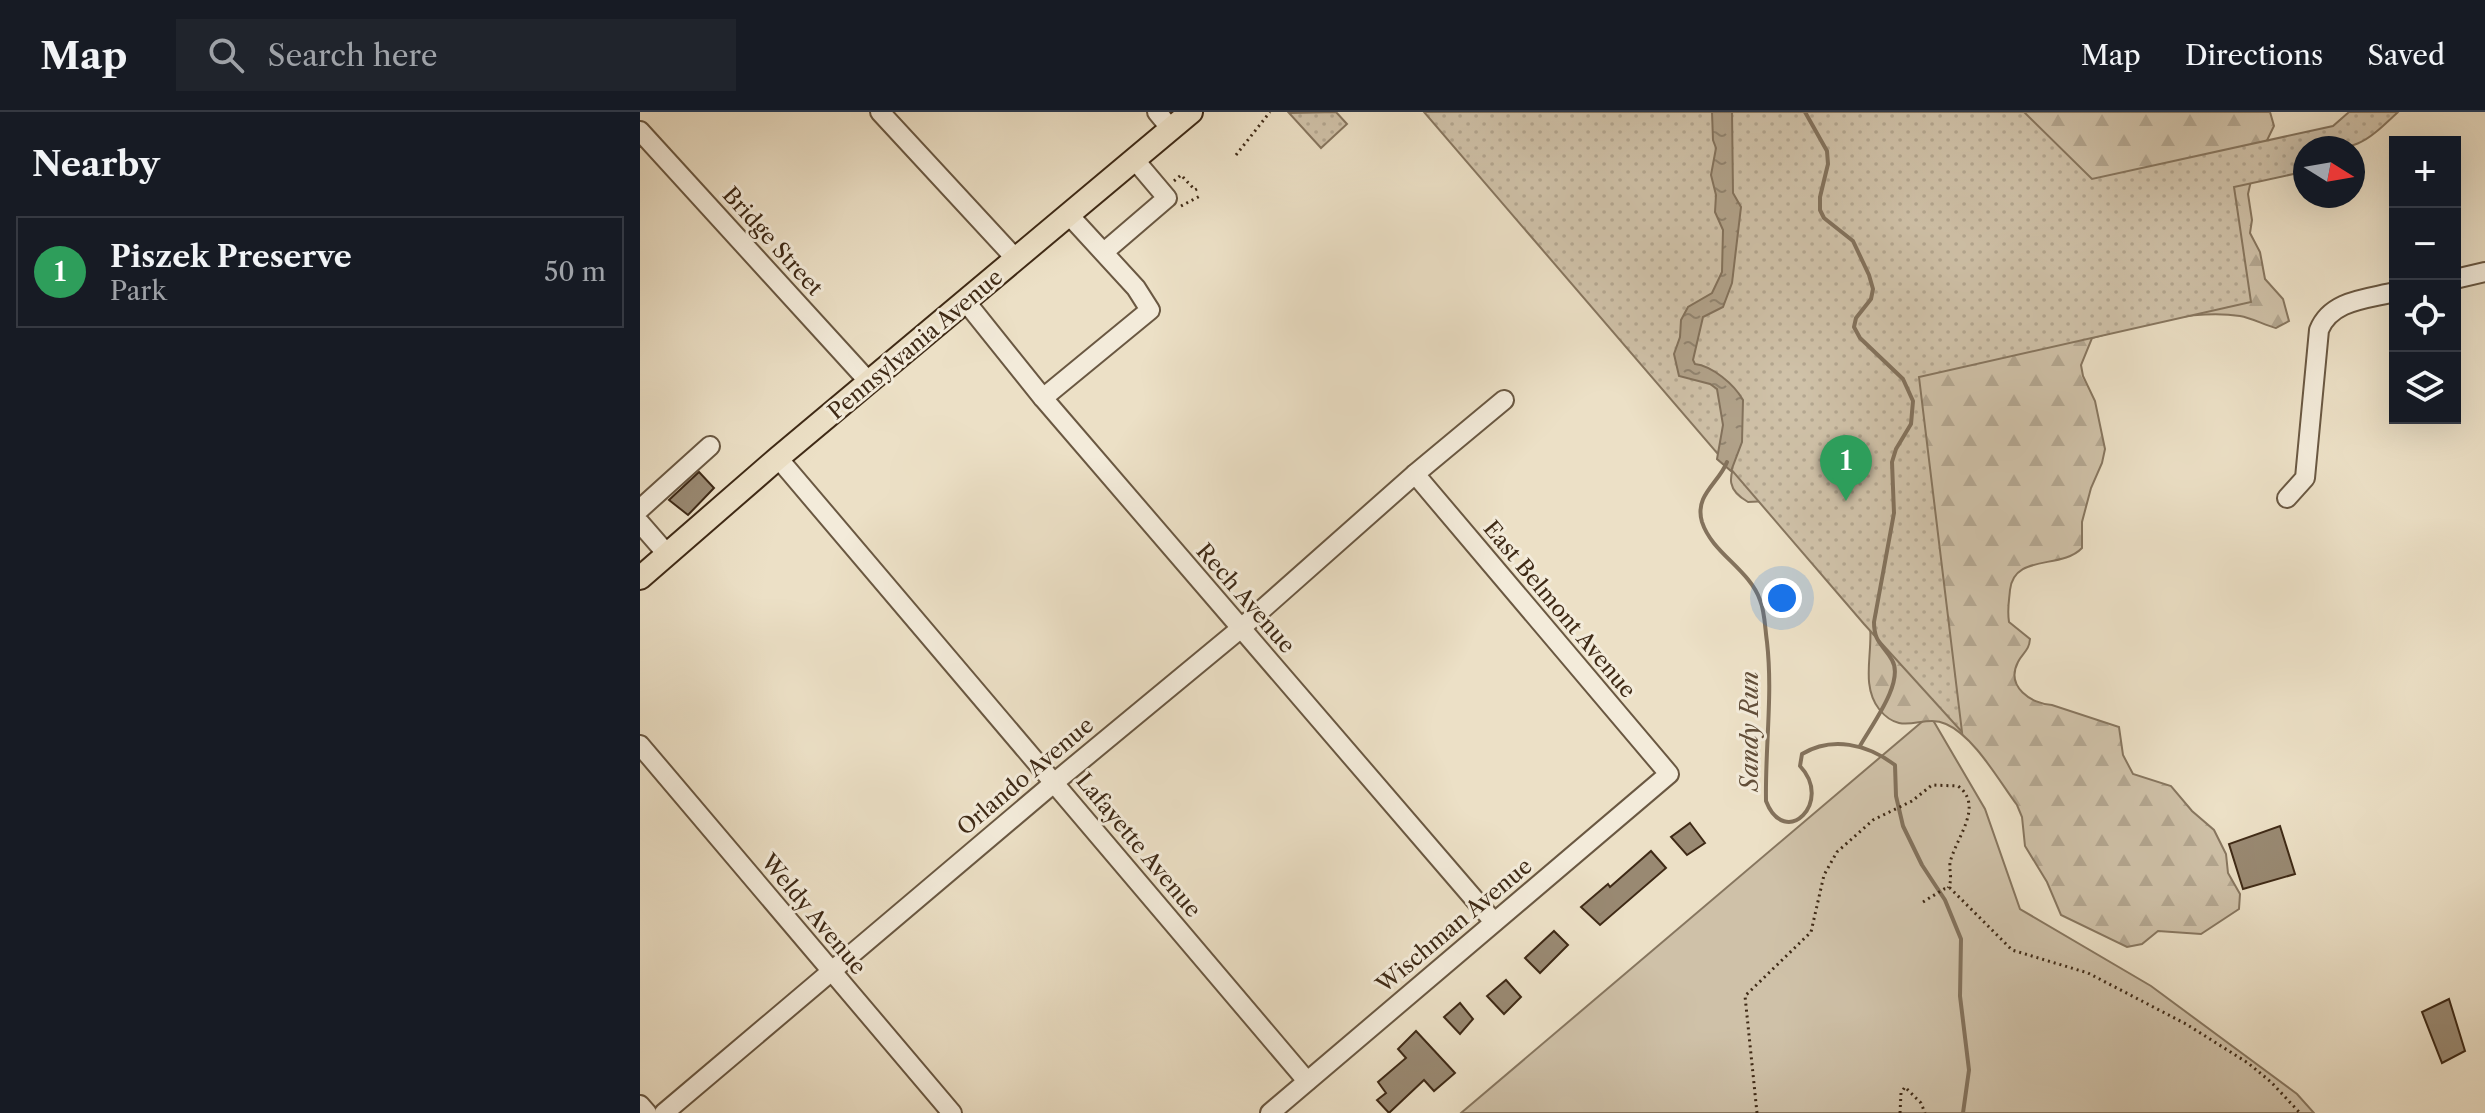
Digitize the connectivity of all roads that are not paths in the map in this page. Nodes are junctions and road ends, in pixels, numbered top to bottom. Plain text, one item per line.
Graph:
1 (880, 112) edge
2 (1191, 112) edge
3 (1164, 120) edge
4 (640, 131) edge
5 (1134, 159) junction
6 (1069, 215) junction
7 (1104, 252) junction
8 (1016, 259) junction
9 (2485, 272) edge
10 (2461, 278) edge
11 (2389, 293) edge
12 (966, 302) junction
13 (870, 383) junction
14 (1043, 398) junction
15 (1504, 400) dead end
16 (710, 446) dead end
17 (778, 458) junction
18 (1415, 474) junction
19 (2287, 498) dead end
20 (640, 509) edge
21 (640, 523) edge
22 (667, 554) junction
23 (640, 578) edge
24 (1240, 629) junction
25 (640, 745) edge
26 (1669, 774) joint
27 (1055, 782) junction
28 (1494, 922) junction
29 (831, 972) junction
30 (1307, 1081) junction
31 (640, 1105) edge
32 (647, 1113) edge
33 (664, 1113) edge
34 (952, 1113) edge
35 (1270, 1113) edge

1 - 8 street
2 - 3 main road, Pennsylvania Avenue
3 - 5 main road, Pennsylvania Avenue
4 - 13 street, Bridge Street
5 - 6 main road, Pennsylvania Avenue
5 - 7 street
6 - 7 street
6 - 8 main road, Pennsylvania Avenue
7 - 14 street
8 - 12 main road, Pennsylvania Avenue
9 - 10 street
11 - 19 street
12 - 13 main road, Pennsylvania Avenue
12 - 14 street, Rech Avenue
13 - 17 main road, Pennsylvania Avenue
14 - 24 street, Rech Avenue
15 - 18 street, Orlando Avenue
16 - 20 street
17 - 22 main road, Pennsylvania Avenue
17 - 27 street, Lafayette Avenue
18 - 24 street, Orlando Avenue
18 - 26 street, East Belmont Avenue
21 - 22 street
22 - 23 main road, Pennsylvania Avenue
24 - 27 street, Orlando Avenue
24 - 28 street, Rech Avenue
25 - 29 street, Weldy Avenue
26 - 28 street, Wischman Avenue
27 - 29 street, Orlando Avenue
27 - 30 street, Lafayette Avenue
28 - 30 street, Wischman Avenue
29 - 33 street, Orlando Avenue
29 - 34 street, Weldy Avenue
30 - 35 street, Wischman Avenue
31 - 32 street

